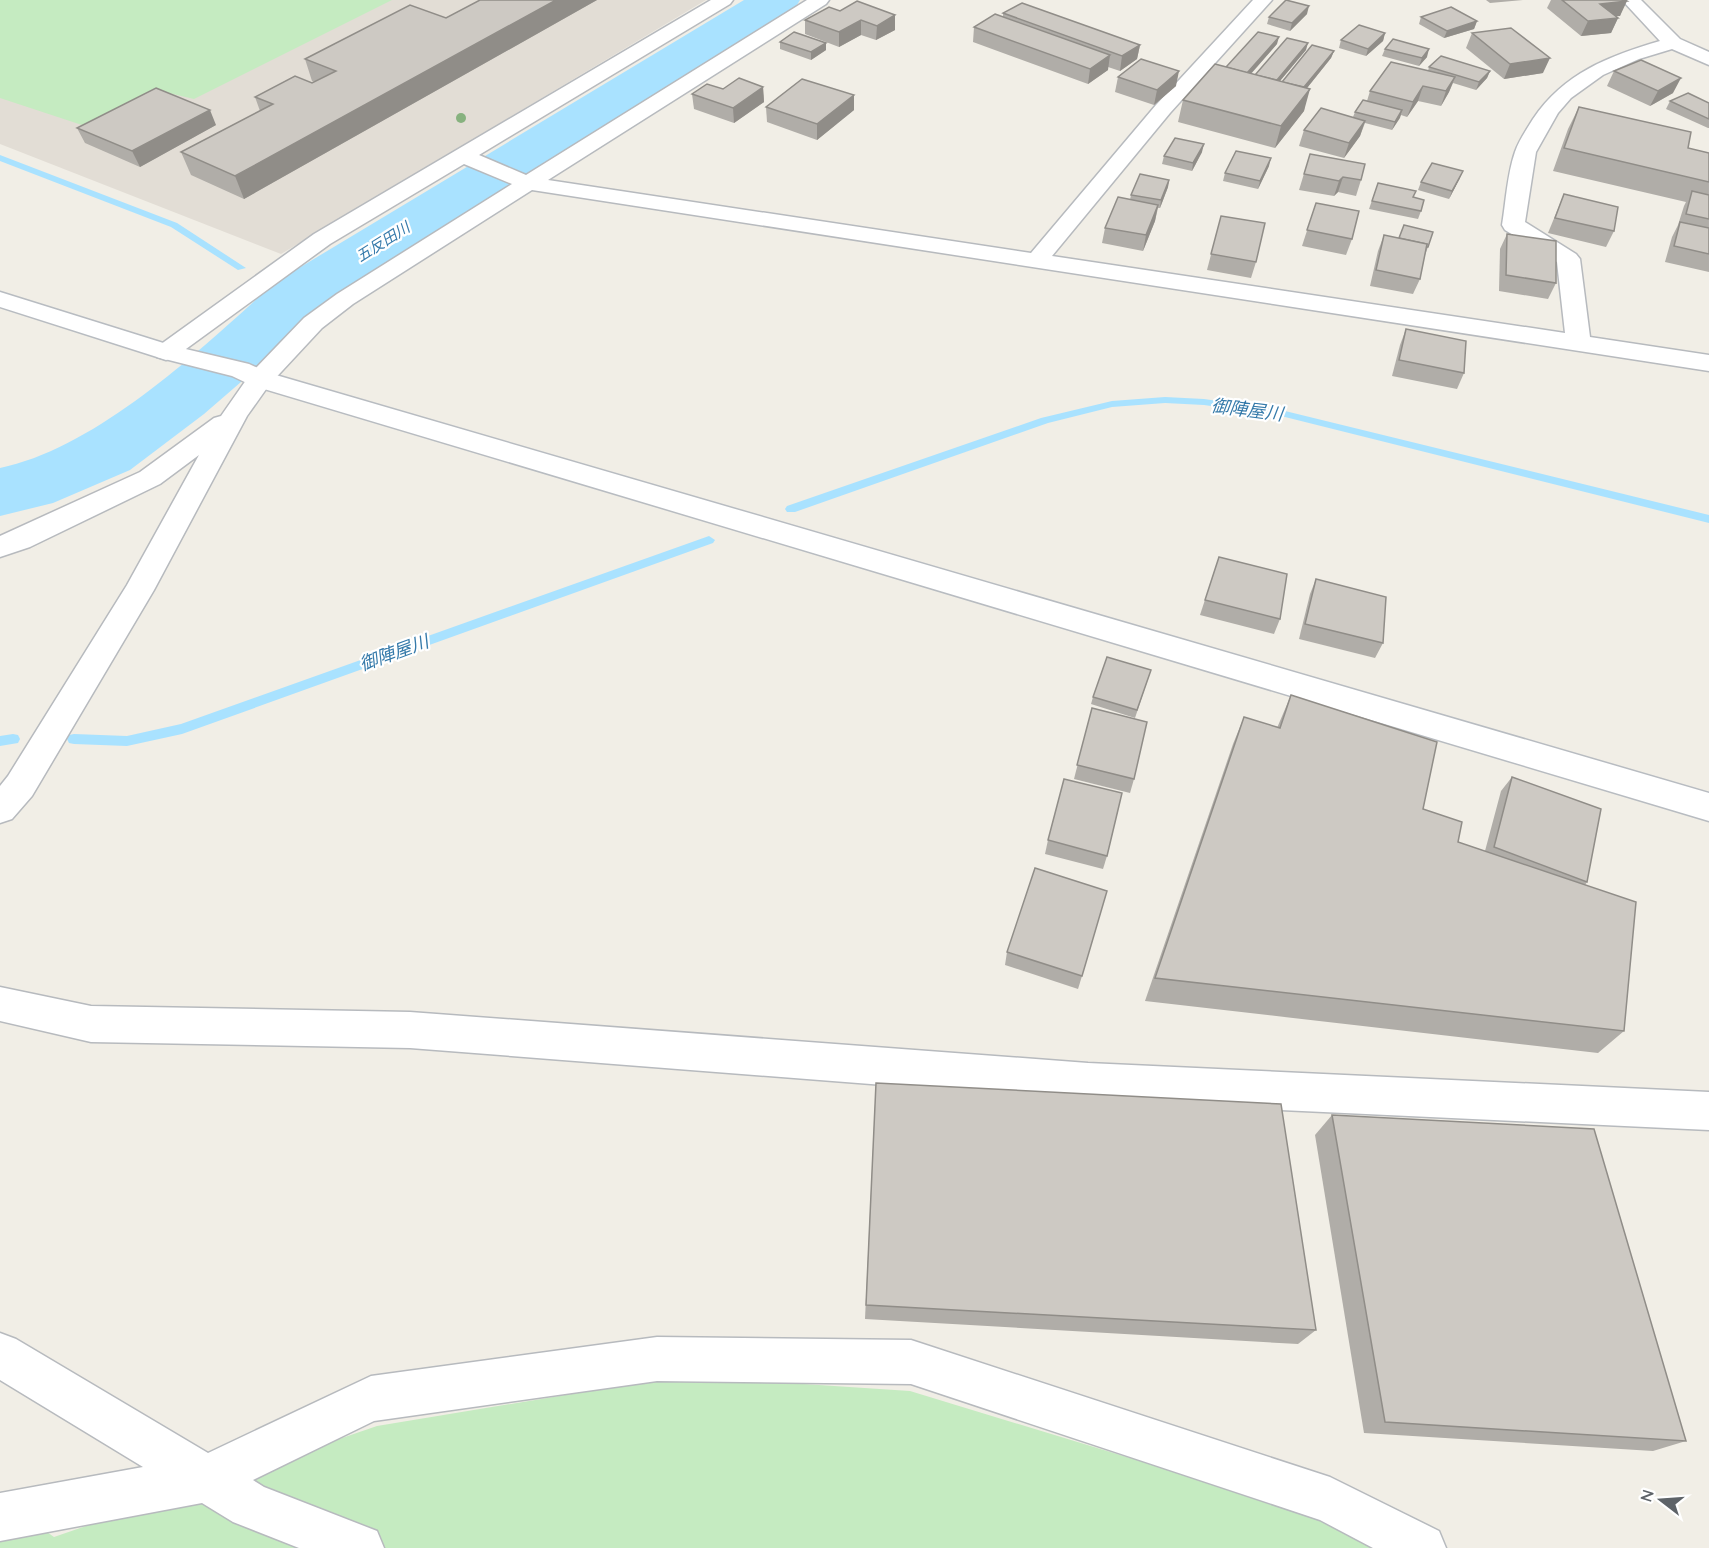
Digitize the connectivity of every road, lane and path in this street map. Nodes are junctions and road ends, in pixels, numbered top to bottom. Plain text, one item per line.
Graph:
1 (724, 0) edge
2 (820, 0) edge
3 (1263, 0) edge
4 (1631, 0) edge
5 (1673, 44) junction
6 (1709, 58) edge
7 (470, 159) junction
8 (522, 180) junction
9 (1035, 262) junction
10 (0, 299) edge
11 (1578, 342) junction
12 (166, 351) junction
13 (1709, 363) edge
14 (250, 375) junction
15 (235, 414) junction
16 (0, 547) edge
17 (1709, 807) edge
18 (0, 809) edge
19 (0, 1004) edge
20 (1709, 1111) edge
21 (0, 1355) edge
22 (205, 1479) junction
23 (0, 1516) edge
24 (360, 1548) edge
25 (1422, 1548) edge

1 - 7 street
2 - 8 street
3 - 9 street
4 - 5 street
5 - 6 street
5 - 11 street
7 - 8 street
7 - 12 street
8 - 9 street
8 - 14 street
9 - 11 street
10 - 12 street
11 - 13 street
12 - 14 street
14 - 15 street
14 - 17 street
15 - 16 street
15 - 18 street
19 - 20 street
21 - 22 street
22 - 23 street
22 - 24 street
22 - 25 street

